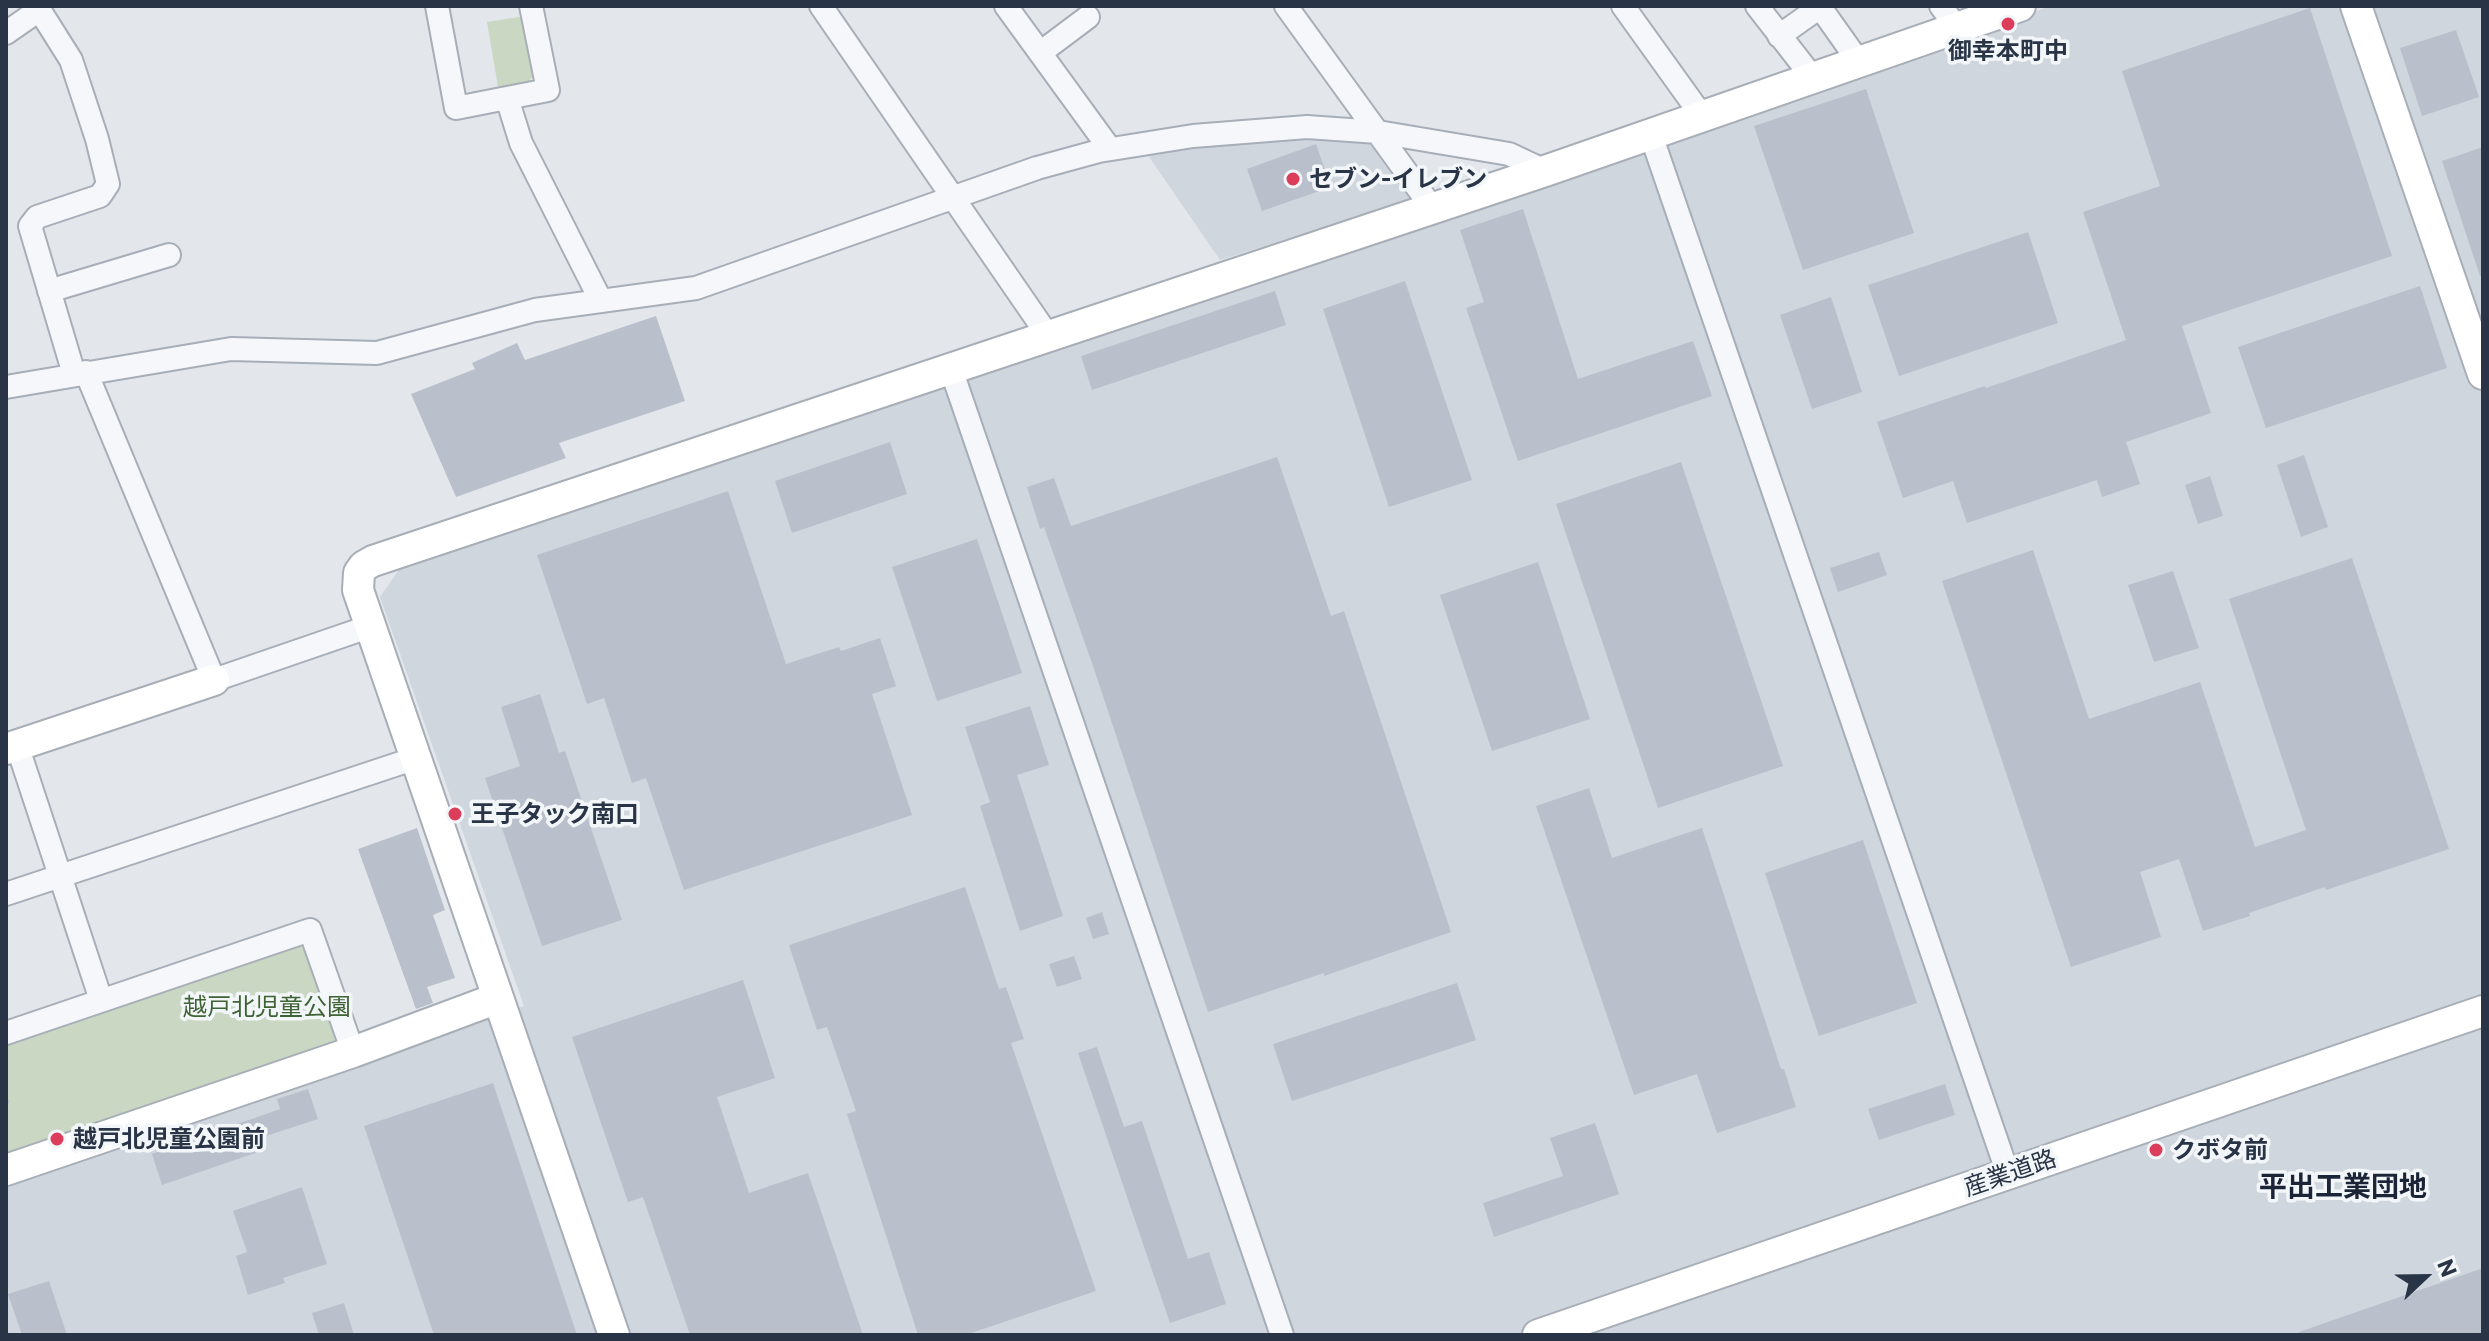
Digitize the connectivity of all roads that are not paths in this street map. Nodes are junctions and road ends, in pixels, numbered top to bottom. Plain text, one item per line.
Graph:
1 (437, 6) edge
2 (531, 6) edge
3 (821, 6) edge
4 (1006, 6) edge
5 (1286, 6) edge
6 (1623, 6) edge
7 (1757, 6) edge
8 (2020, 6) edge
9 (2356, 6) edge
10 (38, 8) edge
11 (1088, 17) dead end
12 (1949, 17) edge
13 (6, 33) edge
14 (1779, 36) junction
15 (1040, 53) junction
16 (1859, 62) junction
17 (1813, 78) junction
18 (507, 98) junction
19 (1702, 116) junction
20 (1378, 132) junction
21 (1651, 135) junction
22 (1110, 149) junction
23 (1545, 171) junction
24 (953, 196) junction
25 (1433, 209) junction
26 (169, 255) dead end
27 (49, 291) junction
28 (601, 301) junction
29 (1049, 337) junction
30 (951, 369) junction
31 (80, 373) junction
32 (2483, 374) edge
33 (6, 387) edge
34 (371, 626) junction
35 (214, 680) junction
36 (12, 747) edge
37 (416, 758) junction
38 (59, 876) junction
39 (6, 894) edge
40 (498, 998) junction
41 (101, 1000) junction
42 (2483, 1011) edge
43 (6, 1033) edge
44 (353, 1052) junction
45 (6, 1170) edge
46 (2008, 1174) junction
47 (614, 1335) edge
48 (1282, 1335) edge
49 (1538, 1335) edge

1 - 18 street
2 - 18 street
3 - 24 street
4 - 15 street
5 - 20 street
6 - 19 street
7 - 14 street
8 - 12 street
9 - 32 street
10 - 13 street
10 - 27 street
11 - 15 street
12 - 16 street
14 - 16 street
14 - 17 street
15 - 22 street
16 - 17 street
17 - 19 street
18 - 28 street
19 - 21 street
20 - 22 street
20 - 23 street
20 - 25 street
21 - 23 street
21 - 46 street
22 - 24 street
23 - 25 street
24 - 28 street
24 - 29 street
25 - 29 street
26 - 27 street
27 - 31 street
28 - 31 street
29 - 30 street
30 - 34 street
30 - 48 street
31 - 33 street
31 - 35 street
34 - 35 street
34 - 37 street
35 - 36 street
36 - 38 street
37 - 38 street
37 - 40 street
38 - 39 street
38 - 41 street
40 - 44 street
40 - 47 street
41 - 43 street
41 - 44 street
42 - 46 street, 産業道路
44 - 45 street
46 - 49 street, 産業道路

